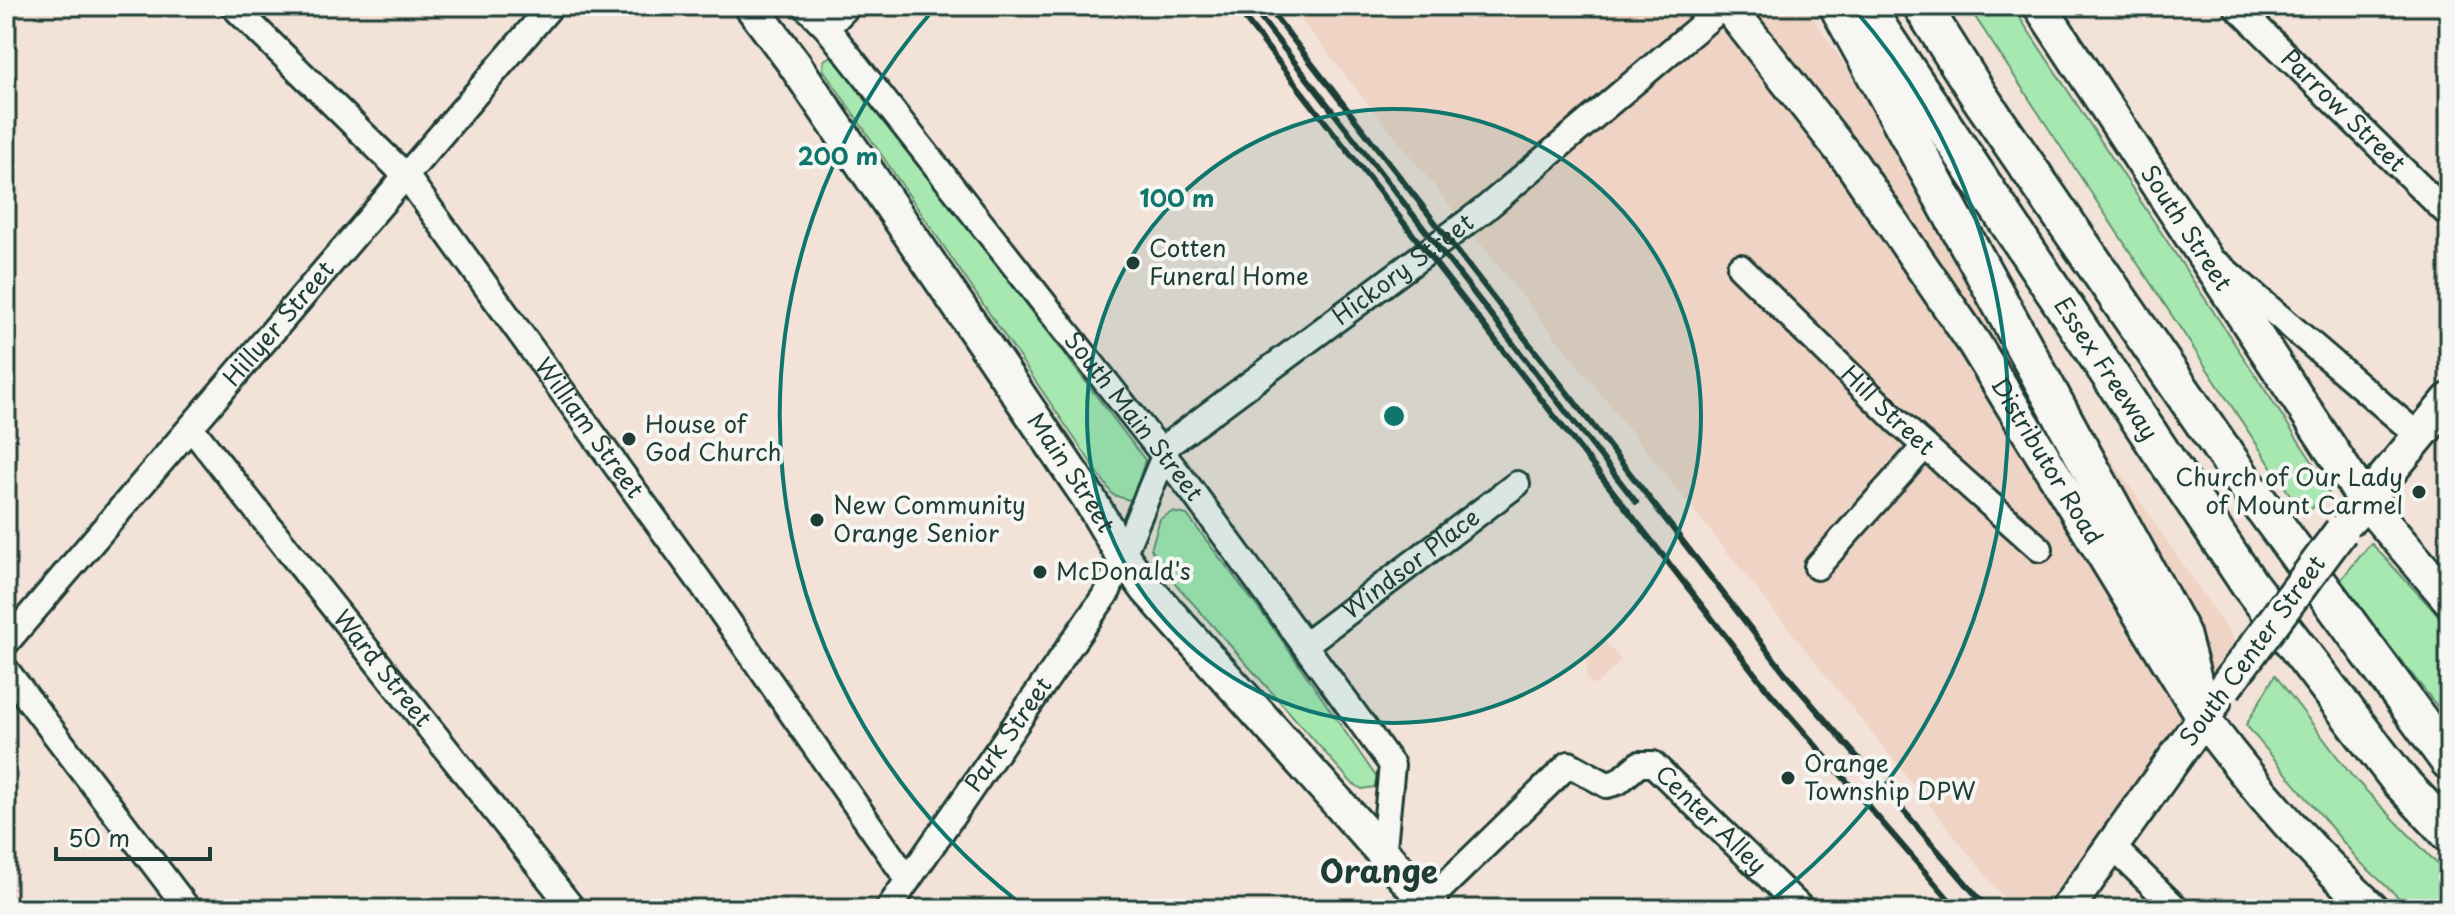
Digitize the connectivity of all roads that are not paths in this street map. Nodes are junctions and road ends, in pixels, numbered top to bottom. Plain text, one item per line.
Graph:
1 (233, 6) edge
2 (551, 6) edge
3 (751, 6) edge
4 (805, 6) edge
5 (848, 6) edge
6 (1726, 6) edge
7 (1838, 6) edge
8 (1864, 6) edge
9 (1922, 6) edge
10 (2040, 6) edge
11 (2236, 6) edge
12 (827, 28) junction
13 (407, 177) junction
14 (2449, 215) edge
15 (2201, 249) junction
16 (1740, 267) dead end
17 (2449, 400) edge
18 (192, 429) junction
19 (2421, 438) junction
20 (1925, 446) junction
21 (1164, 456) junction
22 (1517, 484) dead end
23 (2365, 501) junction
24 (2040, 549) dead end
25 (1124, 558) junction
26 (1817, 567) dead end
27 (2449, 599) edge
28 (6, 643) edge
29 (1306, 644) junction
30 (6, 670) edge
31 (2203, 718) junction
32 (2449, 761) edge
33 (2449, 833) edge
34 (2113, 847) junction
35 (1383, 857) junction
36 (908, 880) junction
37 (1430, 906) edge
38 (188, 909) edge
39 (573, 909) edge
40 (888, 909) edge
41 (1802, 909) edge
42 (2067, 909) edge
43 (2177, 909) edge
44 (2372, 909) edge

1 - 13 street, William Street
2 - 13 street, Hillyer Street
3 - 25 main road, Main Street
4 - 12 street, South Main Street
5 - 12 street
6 - 21 street, Hickory Street
6 - 31 main road, Distributor Road
7 - 31 highway
8 - 33 highway, Essex Freeway
9 - 32 highway, Essex Freeway
10 - 15 main road, South Street
11 - 14 street, Parrow Street
12 - 21 street, South Main Street
13 - 18 street, Hillyer Street
13 - 36 street, William Street
15 - 19 street, South Street
15 - 23 main road
16 - 20 street, Hill Street
17 - 19 main road, South Center Street
18 - 28 street, Hillyer Street
18 - 39 street, Ward Street
19 - 23 main road, South Center Street
20 - 24 street, Hill Street
20 - 26 street
21 - 25 street, Hickory Street
21 - 29 street, South Main Street
22 - 29 street, Windsor Place
23 - 27 main road
23 - 31 main road, South Center Street, bridge
25 - 35 main road, Main Street
25 - 36 street, Park Street
29 - 35 street, South Main Street
30 - 38 street
31 - 34 main road, South Center Street
31 - 44 main road, Distributor Road
34 - 42 main road, South Center Street
34 - 43 street
35 - 37 main road, Main Street
36 - 40 street, Park Street
37 - 41 street, Center Alley

